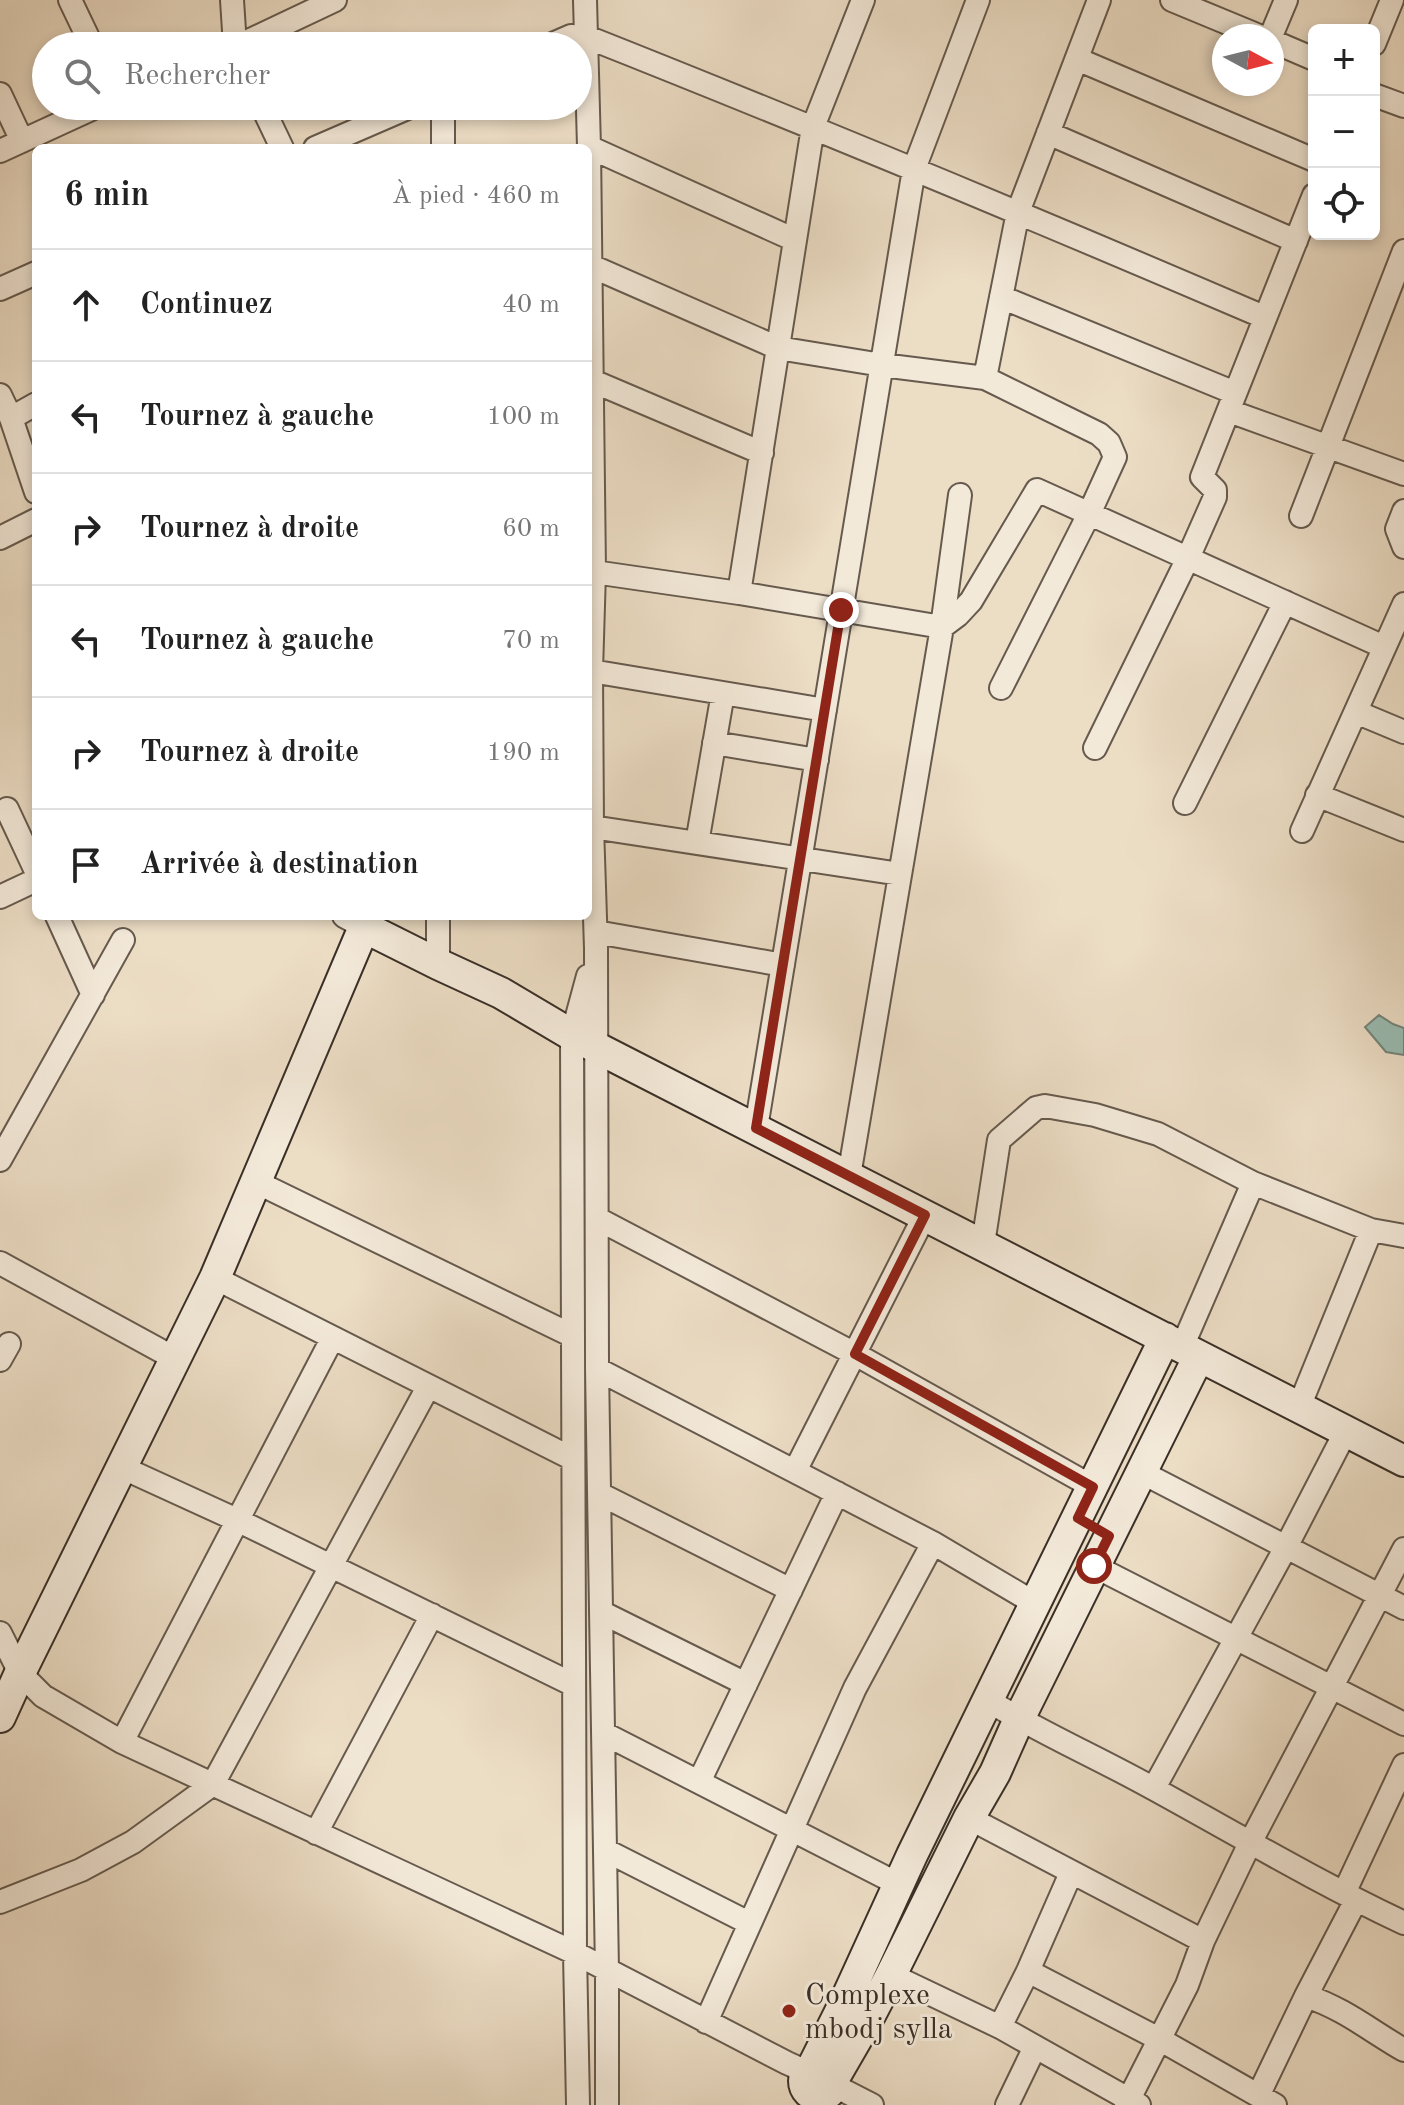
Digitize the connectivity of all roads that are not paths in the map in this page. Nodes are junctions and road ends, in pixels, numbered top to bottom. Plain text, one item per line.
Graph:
1 (70, 0) edge
2 (232, 0) edge
3 (335, 0) edge
4 (585, 0) edge
5 (863, 0) edge
6 (978, 0) edge
7 (1099, 0) edge
8 (1172, 0) edge
9 (1286, 0) edge
10 (1392, 0) edge
11 (1230, 24) edge
12 (1277, 24) edge
13 (1380, 29) edge
14 (85, 32) edge
15 (235, 32) edge
16 (266, 32) edge
17 (587, 32) edge
18 (592, 39) edge
19 (1284, 45) edge
20 (1308, 56) edge
21 (1077, 59) junction
22 (0, 94) edge
23 (1377, 96) edge
24 (1404, 106) edge
25 (68, 120) edge
26 (269, 120) edge
27 (380, 120) edge
28 (443, 120) edge
29 (589, 120) edge
30 (813, 127) junction
31 (1048, 133) junction
32 (22, 141) junction
33 (280, 144) edge
34 (324, 144) edge
35 (443, 144) edge
36 (589, 144) edge
37 (592, 148) edge
38 (0, 151) edge
39 (1308, 157) edge
40 (914, 169) junction
41 (1308, 210) edge
42 (1018, 212) junction
43 (795, 240) junction
44 (1296, 241) junction
45 (1404, 251) edge
46 (592, 266) edge
47 (32, 275) edge
48 (0, 289) edge
49 (1001, 297) junction
50 (1264, 317) junction
51 (778, 348) junction
52 (882, 365) junction
53 (985, 378) junction
54 (592, 381) edge
55 (0, 395) edge
56 (1232, 402) junction
57 (32, 406) edge
58 (11, 418) junction
59 (1328, 447) junction
60 (762, 453) junction
61 (1404, 474) edge
62 (32, 480) edge
63 (960, 495) dead end
64 (1404, 511) edge
65 (1089, 514) junction
66 (1301, 516) dead end
67 (32, 522) edge
68 (0, 538) edge
69 (1404, 547) edge
70 (1188, 558) junction
71 (592, 573) edge
72 (739, 593) junction
73 (1285, 602) junction
74 (841, 610) junction
75 (1402, 614) edge
76 (942, 627) junction
77 (1384, 647) junction
78 (592, 671) edge
79 (1001, 688) dead end
80 (723, 693) junction
81 (825, 710) junction
82 (1356, 712) junction
83 (1404, 732) edge
84 (714, 743) junction
85 (1095, 748) dead end
86 (817, 760) junction
87 (1317, 795) junction
88 (1185, 803) dead end
89 (7, 809) dead end
90 (592, 827) joint
91 (1404, 830) edge
92 (1302, 831) dead end
93 (697, 843) junction
94 (801, 859) junction
95 (32, 862) edge
96 (900, 874) junction
97 (32, 882) edge
98 (0, 897) edge
99 (59, 920) edge
100 (438, 920) edge
101 (354, 921) edge
102 (123, 940) dead end
103 (596, 940) junction
104 (438, 964) junction
105 (783, 965) junction
106 (93, 995) junction
107 (584, 1041) junction
108 (756, 1128) junction
109 (0, 1160) edge
110 (849, 1176) junction
111 (256, 1182) junction
112 (1253, 1183) junction
113 (925, 1215) junction
114 (598, 1219) junction
115 (1371, 1230) junction
116 (1404, 1236) edge
117 (983, 1244) junction
118 (0, 1263) edge
119 (215, 1278) junction
120 (573, 1336) junction
121 (332, 1339) junction
122 (1182, 1347) junction
123 (855, 1354) junction
124 (174, 1358) junction
125 (597, 1369) junction
126 (428, 1387) junction
127 (1299, 1407) junction
128 (1346, 1431) junction
129 (573, 1459) junction
130 (1404, 1461) edge
131 (121, 1467) junction
132 (795, 1471) junction
133 (1141, 1472) junction
134 (1093, 1487) junction
135 (837, 1493) junction
136 (600, 1494) junction
137 (1078, 1518) junction
138 (237, 1520) junction
139 (1109, 1536) junction
140 (933, 1543) junction
141 (1286, 1547) junction
142 (1404, 1549) edge
143 (332, 1566) junction
144 (1094, 1566) junction
145 (791, 1590) junction
146 (1380, 1596) junction
147 (1039, 1598) junction
148 (1074, 1607) junction
149 (1404, 1608) edge
150 (601, 1612) junction
151 (432, 1615) junction
152 (0, 1633) edge
153 (1236, 1639) junction
154 (20, 1673) junction
155 (746, 1684) junction
156 (574, 1685) junction
157 (1332, 1688) junction
158 (989, 1701) junction
159 (0, 1717) edge
160 (1019, 1719) junction
161 (1404, 1724) edge
162 (603, 1733) junction
163 (122, 1742) junction
164 (1404, 1765) edge
165 (699, 1782) junction
166 (213, 1784) junction
167 (1154, 1788) junction
168 (969, 1818) junction
169 (792, 1829) junction
170 (316, 1833) junction
171 (1250, 1843) junction
172 (605, 1850) junction
173 (912, 1855) junction
174 (1071, 1873) junction
175 (940, 1876) junction
176 (900, 1885) junction
177 (1350, 1897) junction
178 (0, 1902) edge
179 (749, 1923) junction
180 (1404, 1923) edge
181 (1203, 1941) junction
182 (575, 1953) junction
183 (607, 1971) junction
184 (1028, 1971) junction
185 (891, 1975) junction
186 (1306, 1996) junction
187 (706, 2022) junction
188 (1000, 2027) junction
189 (1159, 2039) junction
190 (1035, 2047) junction
191 (1404, 2050) edge
192 (816, 2086) edge
193 (1267, 2100) edge
194 (1131, 2103) edge
195 (578, 2105) edge
196 (607, 2105) edge
197 (872, 2105) edge
198 (1007, 2105) edge

1 - 14 street
2 - 15 street
3 - 16 street
4 - 17 street
5 - 30 street
6 - 40 street
7 - 21 street
8 - 11 street
9 - 12 street
10 - 13 street
18 - 30 street
19 - 20 street
21 - 31 street
21 - 39 street
22 - 32 street
23 - 24 street
25 - 32 street
26 - 33 street
27 - 34 street
28 - 35 street
29 - 36 street
30 - 40 street
30 - 43 street
31 - 42 street
31 - 44 street
32 - 38 street
37 - 43 street
40 - 42 street
40 - 52 street
41 - 44 street
42 - 49 street
42 - 50 street
43 - 51 street
44 - 50 street
45 - 59 street
46 - 51 street
47 - 48 street
49 - 53 street
49 - 56 street
50 - 56 street
51 - 52 street
51 - 60 street
52 - 53 street
52 - 74 street
53 - 65 street
54 - 60 street
55 - 58 street
56 - 59 street
56 - 70 street
57 - 58 street
58 - 62 street
59 - 61 street
59 - 66 street
60 - 72 street
63 - 76 street
64 - 69 street
65 - 70 street
65 - 76 street
65 - 79 street
67 - 68 street
70 - 73 street
70 - 85 street
71 - 72 street
72 - 74 street
73 - 77 street
73 - 88 street
74 - 76 street
74 - 81 street
75 - 77 street
76 - 96 street
77 - 82 street
78 - 80 street
80 - 81 street
80 - 84 street
81 - 86 street
82 - 83 street
82 - 87 street
84 - 86 street
84 - 93 street
86 - 94 street
87 - 91 street
87 - 92 street
89 - 95 street
90 - 93 street
90 - 103 street
93 - 94 street
94 - 96 street
94 - 105 street
96 - 110 street
97 - 98 street
99 - 106 street
100 - 104 street
101 - 104 street
101 - 111 street
102 - 106 street
103 - 105 street
103 - 107 street
104 - 107 street
105 - 108 street
106 - 109 street
107 - 108 street
107 - 114 street
107 - 120 street
108 - 110 street
110 - 113 street
111 - 119 street
111 - 120 street
112 - 115 street
112 - 117 street
112 - 122 street
113 - 117 street
113 - 123 street
114 - 123 street
114 - 125 street
115 - 116 street
115 - 127 street
117 - 122 street
118 - 124 street
119 - 121 street
119 - 124 street
120 - 129 street
121 - 126 street
121 - 138 street
122 - 127 street
122 - 133 street
122 - 134 street
123 - 132 street
123 - 134 street
124 - 131 street
125 - 132 street
125 - 136 street
126 - 129 street
126 - 143 street
127 - 128 street
128 - 130 street
128 - 141 street
129 - 156 street
131 - 138 street
131 - 154 street
132 - 135 street
133 - 139 street
133 - 141 street
134 - 137 street
135 - 140 street
135 - 145 street
136 - 145 street
136 - 150 street
137 - 139 street
137 - 147 street
138 - 143 street
138 - 163 street
139 - 144 street
140 - 147 street
140 - 169 street
141 - 146 street
141 - 153 street
142 - 146 street
143 - 151 street
143 - 166 street
144 - 148 street
144 - 153 street
145 - 155 street
146 - 149 street
146 - 157 street
147 - 148 street
147 - 158 street
148 - 160 street
150 - 155 street
150 - 162 street
151 - 156 street
151 - 170 street
152 - 154 street
153 - 157 street
153 - 167 street
154 - 159 street
154 - 163 street
155 - 165 street
156 - 182 street
157 - 161 street
157 - 171 street
158 - 160 street
158 - 173 street
160 - 167 street
160 - 168 street
162 - 165 street
162 - 172 street
163 - 166 street
164 - 177 street
165 - 169 street
166 - 170 street
166 - 178 street
167 - 171 street
168 - 174 street
168 - 175 street
169 - 176 street
169 - 179 street
170 - 182 street
171 - 177 street
171 - 181 street
172 - 179 street
172 - 183 street
173 - 175 street
173 - 176 street
174 - 181 street
174 - 184 street
175 - 185 street
176 - 192 street
177 - 180 street
177 - 186 street
179 - 187 street
181 - 189 street
182 - 183 street
182 - 195 street
183 - 187 street
183 - 196 street
184 - 188 street
184 - 189 street
185 - 188 street
185 - 192 street
186 - 191 street
186 - 193 street
187 - 192 street
188 - 190 street
189 - 193 street
189 - 194 street
190 - 194 street
190 - 198 street
192 - 197 street

